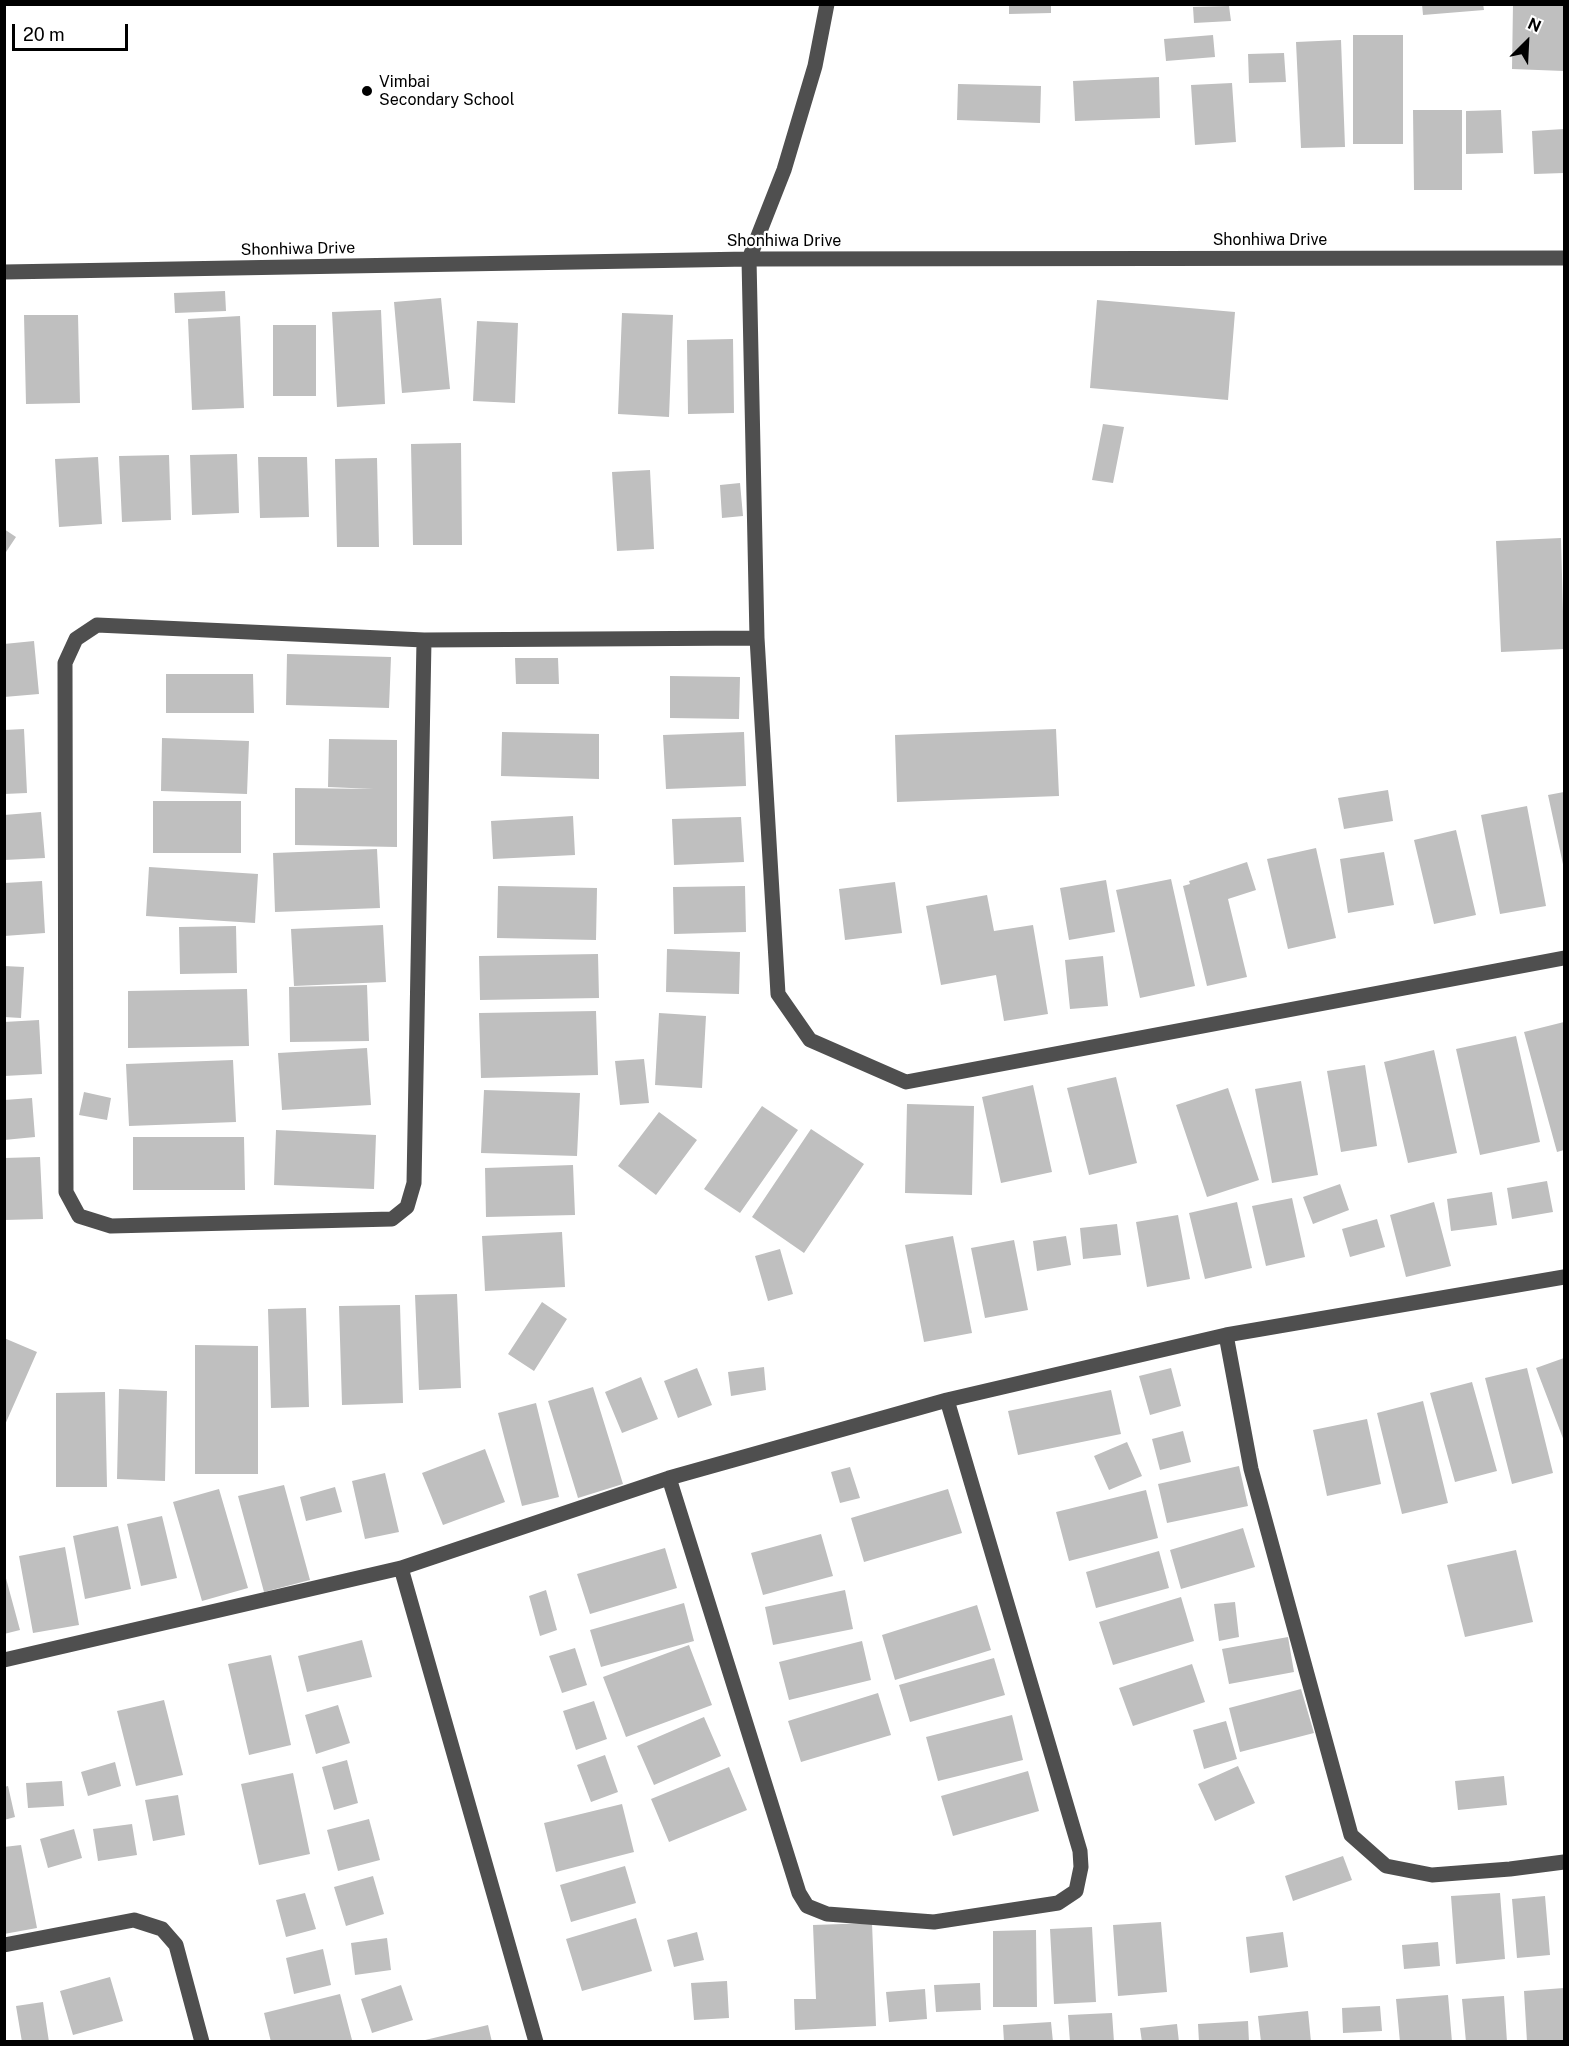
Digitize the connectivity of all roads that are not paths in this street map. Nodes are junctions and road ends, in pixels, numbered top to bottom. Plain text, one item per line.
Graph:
1 (827, 4) edge
2 (1564, 258) edge
3 (749, 259) junction
4 (4, 272) edge
5 (757, 638) junction
6 (424, 640) junction
7 (1564, 958) edge
8 (1564, 1277) edge
9 (1226, 1335) junction
10 (947, 1400) junction
11 (669, 1478) junction
12 (401, 1568) junction
13 (4, 1660) edge
14 (1564, 1862) edge
15 (4, 1945) edge
16 (202, 2042) edge
17 (536, 2042) edge

1 - 3 street
2 - 3 street, Shonhiwa Drive
3 - 4 street, Shonhiwa Drive
3 - 5 street
5 - 6 street
5 - 7 street
6 - 6 street
8 - 9 street
9 - 10 street
9 - 14 street
10 - 11 street
10 - 11 street
11 - 12 street
12 - 13 street
12 - 17 street
15 - 16 street

